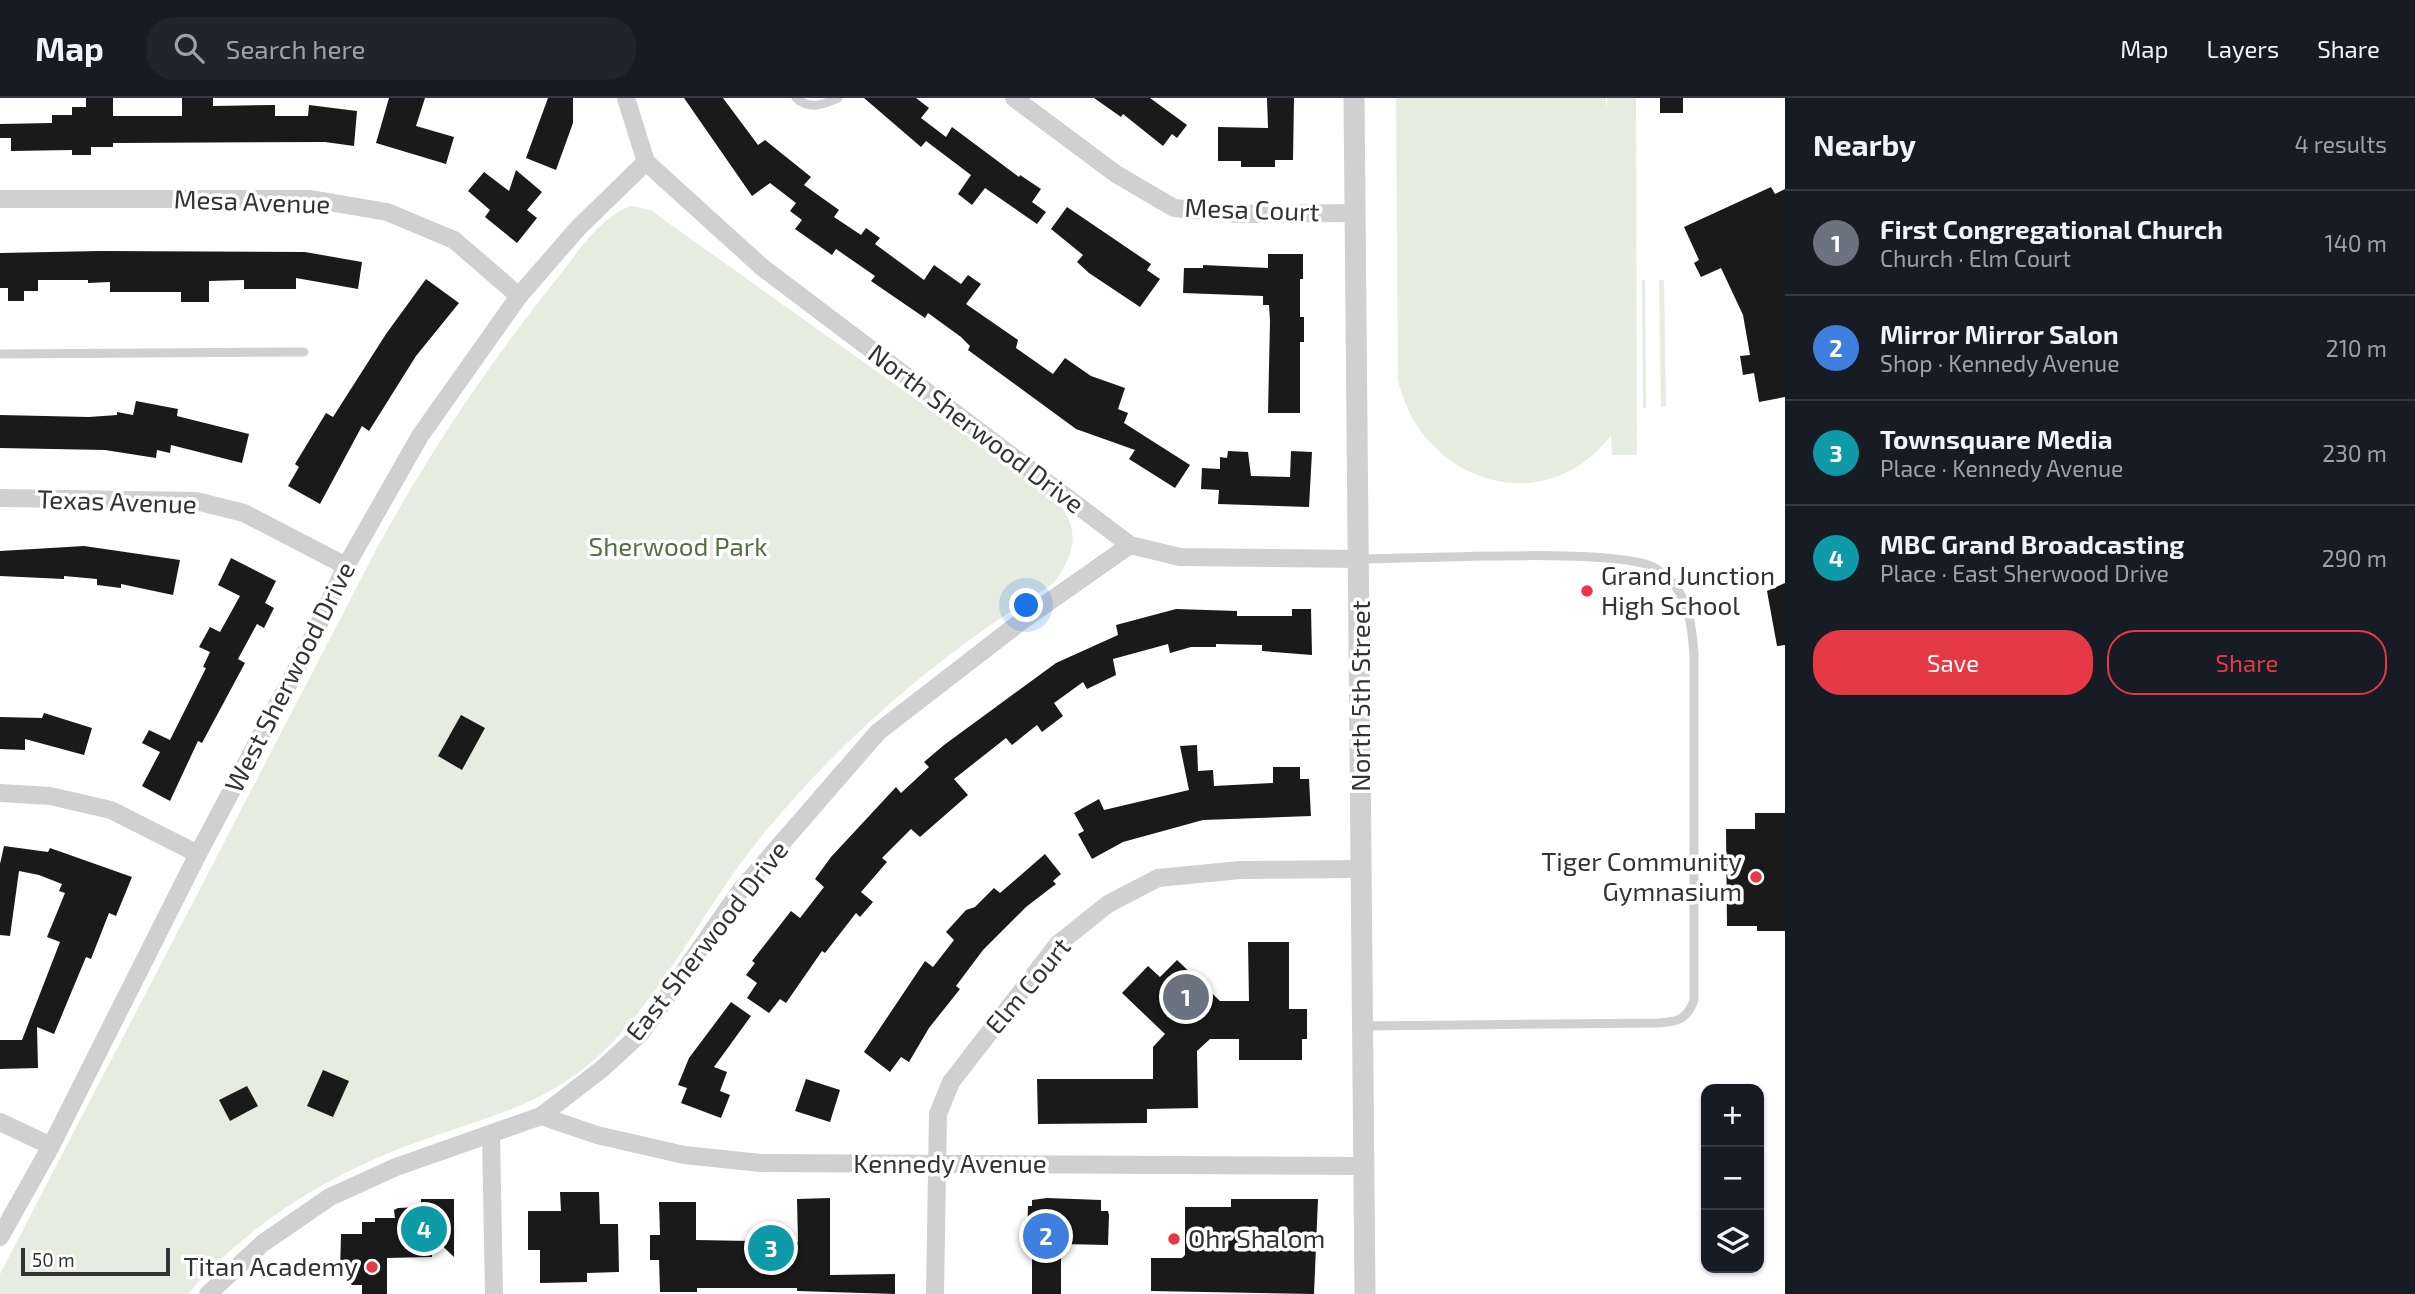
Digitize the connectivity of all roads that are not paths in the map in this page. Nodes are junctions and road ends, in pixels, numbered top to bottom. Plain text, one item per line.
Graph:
1 (626, 98) edge
2 (796, 98) edge
3 (838, 98) edge
4 (1014, 98) edge
5 (1354, 98) edge
6 (646, 162) junction
7 (0, 199) edge
8 (1356, 213) junction
9 (519, 296) junction
10 (304, 352) dead end
11 (0, 354) edge
12 (0, 498) edge
13 (1130, 545) junction
14 (1361, 559) junction
15 (346, 566) junction
16 (0, 793) edge
17 (198, 854) junction
18 (1362, 869) junction
19 (1364, 1026) junction
20 (541, 1116) junction
21 (0, 1122) edge
22 (491, 1135) junction
23 (51, 1146) junction
24 (936, 1164) junction
25 (1364, 1166) junction
26 (0, 1237) edge
27 (208, 1294) edge
28 (494, 1294) edge
29 (935, 1294) edge
30 (1365, 1294) edge

1 - 6 street
2 - 3 lane
4 - 8 street, Mesa Court
5 - 8 street, North 5th Street
6 - 9 street, West Sherwood Drive
6 - 13 street, North Sherwood Drive
7 - 9 street, Mesa Avenue
8 - 14 street, North 5th Street
9 - 15 street, West Sherwood Drive
10 - 11 lane
12 - 15 street, Texas Avenue
13 - 14 street, North Sherwood Drive
13 - 20 street, East Sherwood Drive
14 - 18 street, North 5th Street
14 - 19 lane
15 - 17 street, West Sherwood Drive
16 - 17 street
17 - 23 street, West Sherwood Drive
18 - 19 street, North 5th Street
18 - 24 street, Elm Court
19 - 25 street, North 5th Street
20 - 22 street, East Sherwood Drive
20 - 24 street, Kennedy Avenue
21 - 23 street
22 - 27 street, East Sherwood Drive
22 - 28 street
23 - 26 street, West Sherwood Drive
24 - 25 street, Kennedy Avenue
24 - 29 street, Elm Court
25 - 30 street, North 5th Street

